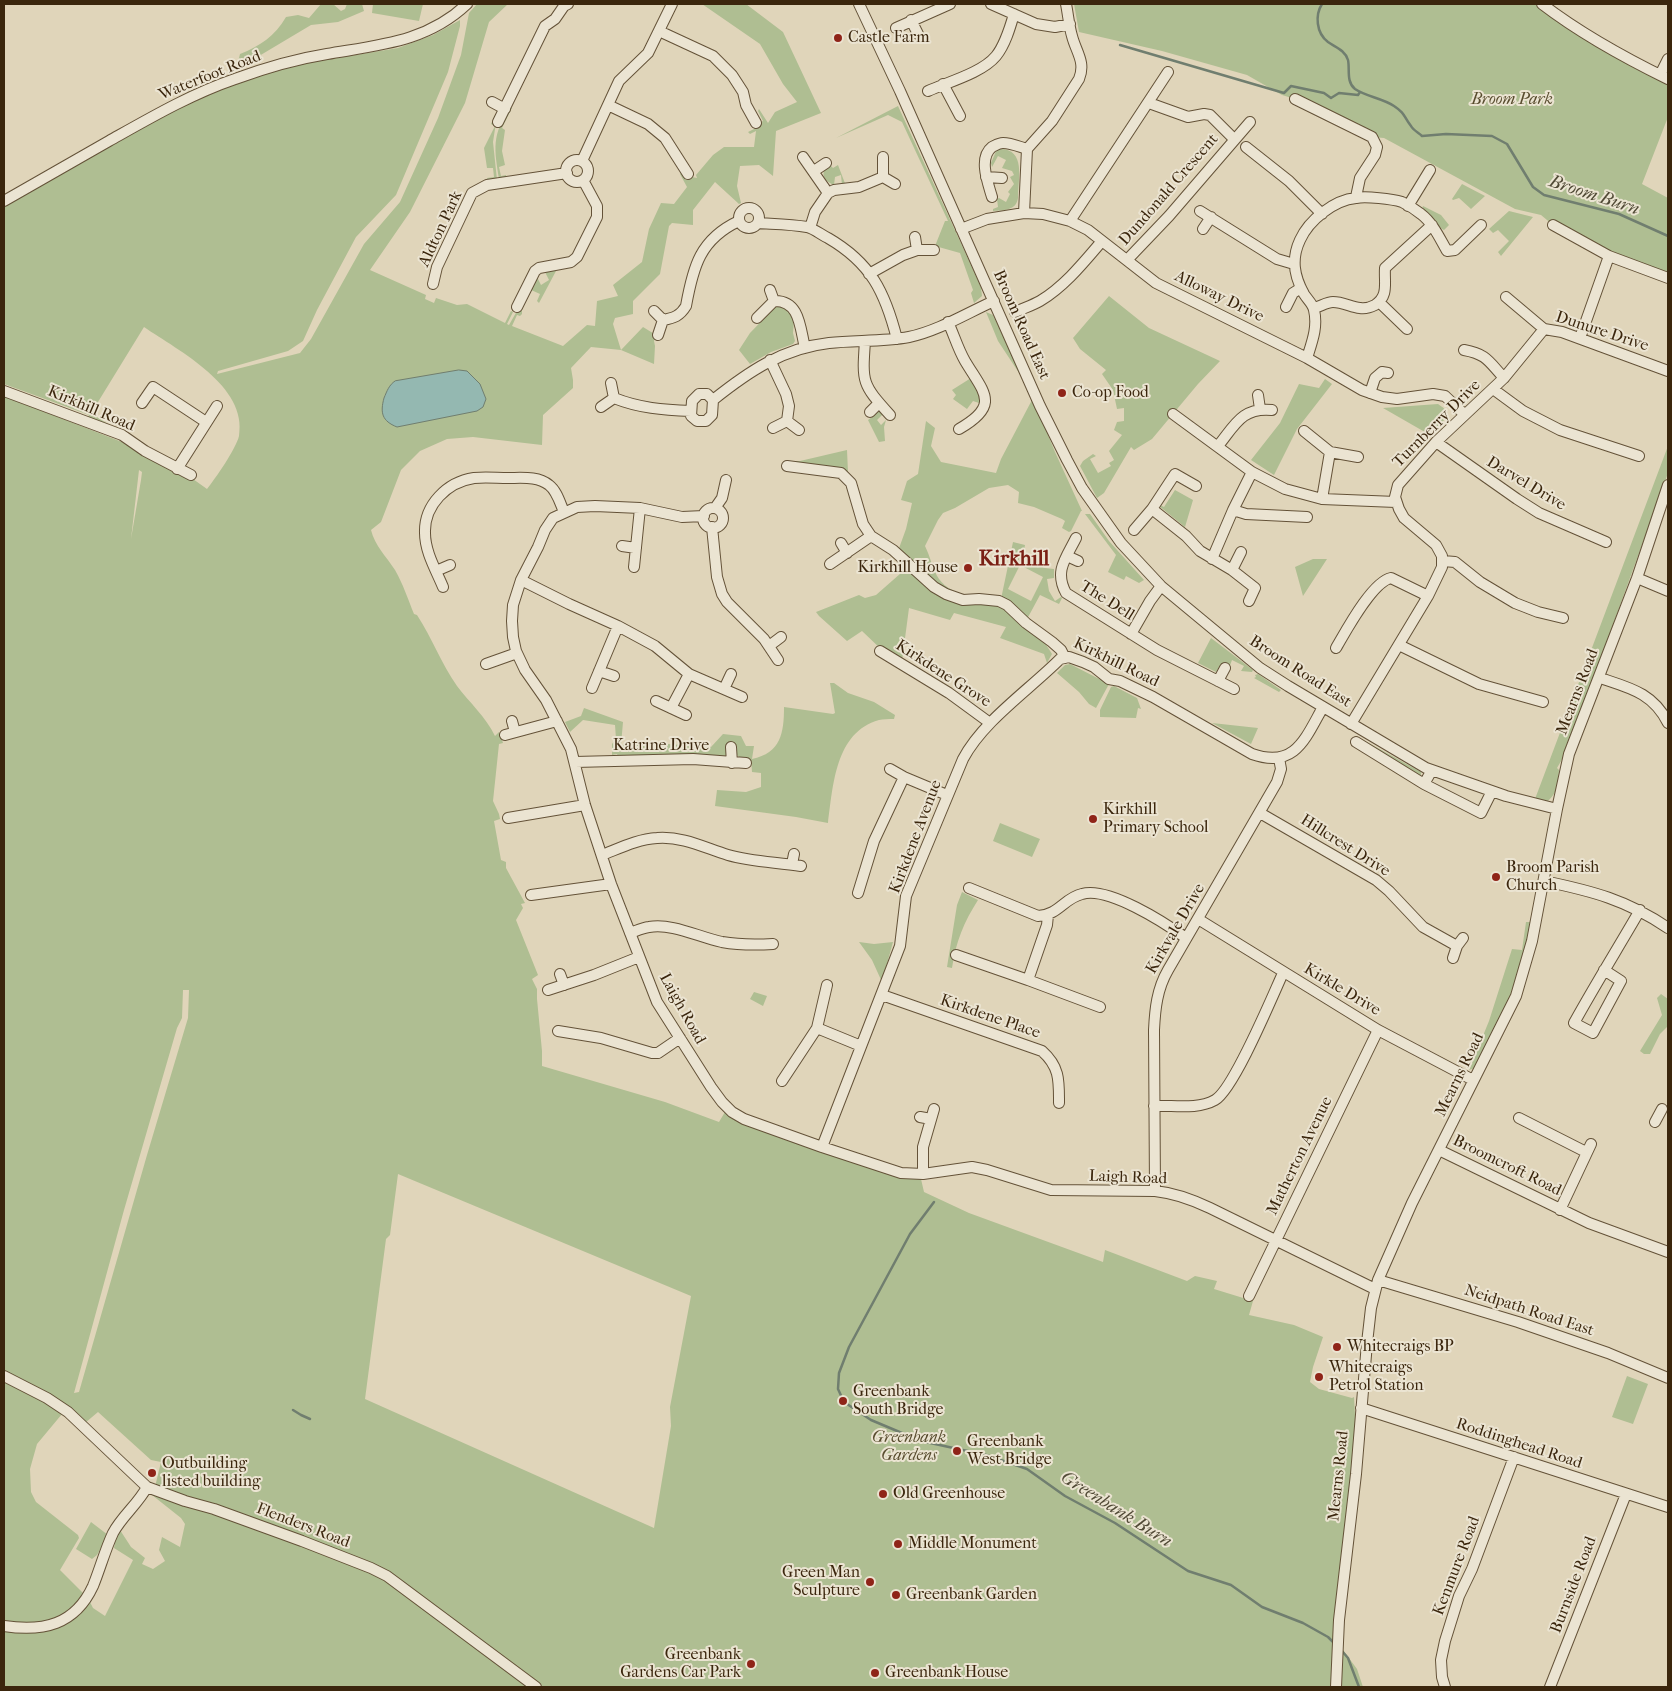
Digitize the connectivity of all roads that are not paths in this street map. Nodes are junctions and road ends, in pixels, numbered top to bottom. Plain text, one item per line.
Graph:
1 (467, 4) edge
2 (568, 4) edge
3 (672, 4) edge
4 (859, 4) edge
5 (950, 4) edge
6 (991, 4) edge
7 (1066, 4) edge
8 (1542, 4) edge
9 (1014, 14) junction
10 (912, 20) junction
11 (1070, 24) junction
12 (896, 28) dead end
13 (659, 31) junction
14 (918, 34) dead end
15 (1668, 59) edge
16 (1168, 72) dead end
17 (1664, 77) edge
18 (943, 84) junction
19 (928, 91) dead end
20 (1295, 98) dead end
21 (492, 102) dead end
22 (1149, 102) junction
23 (608, 105) junction
24 (505, 109) junction
25 (960, 116) dead end
26 (498, 122) dead end
27 (1250, 122) dead end
28 (756, 123) dead end
29 (1234, 139) junction
30 (1246, 147) dead end
31 (1027, 149) junction
32 (803, 157) dead end
33 (883, 157) dead end
34 (582, 161) junction
35 (826, 164) dead end
36 (1430, 170) dead end
37 (814, 171) junction
38 (567, 173) junction
39 (688, 174) dead end
40 (882, 177) junction
41 (986, 177) junction
42 (1002, 178) dead end
43 (583, 180) junction
44 (895, 184) dead end
45 (828, 193) junction
46 (992, 197) dead end
47 (1356, 198) junction
48 (4, 201) edge
49 (1408, 206) junction
50 (1200, 211) dead end
51 (1024, 213) junction
52 (1322, 214) junction
53 (1211, 217) junction
54 (739, 221) junction
55 (1070, 221) junction
56 (758, 223) junction
57 (1553, 224) dead end
58 (1432, 225) junction
59 (1481, 225) dead end
60 (810, 228) junction
61 (961, 229) junction
62 (1203, 229) dead end
63 (915, 237) dead end
64 (1102, 241) junction
65 (917, 250) junction
66 (934, 250) dead end
67 (1609, 256) junction
68 (1127, 260) junction
69 (1294, 264) junction
70 (870, 274) junction
71 (1668, 278) edge
72 (433, 284) dead end
73 (1301, 288) junction
74 (770, 290) dead end
75 (1506, 297) dead end
76 (774, 301) junction
77 (994, 301) junction
78 (1379, 302) junction
79 (517, 307) dead end
80 (1286, 307) dead end
81 (1314, 308) junction
82 (654, 311) dead end
83 (1015, 312) dead end
84 (758, 318) dead end
85 (664, 320) junction
86 (948, 322) junction
87 (1407, 329) dead end
88 (1544, 329) junction
89 (658, 335) dead end
90 (1580, 338) junction
91 (897, 339) junction
92 (865, 341) junction
93 (805, 348) junction
94 (1464, 350) dead end
95 (1307, 358) junction
96 (770, 360) junction
97 (1668, 371) edge
98 (1388, 373) dead end
99 (1504, 378) junction
100 (611, 383) dead end
101 (1493, 389) junction
102 (4, 391) edge
103 (1370, 393) junction
104 (1258, 395) dead end
105 (614, 398) junction
106 (713, 400) junction
107 (142, 403) dead end
108 (879, 403) junction
109 (217, 406) dead end
110 (601, 407) dead end
111 (1260, 409) junction
112 (1272, 410) dead end
113 (691, 412) junction
114 (870, 412) dead end
115 (1173, 414) dead end
116 (1464, 414) junction
117 (890, 416) dead end
118 (972, 421) junction
119 (206, 422) junction
120 (787, 422) junction
121 (773, 428) dead end
122 (959, 429) dead end
123 (799, 430) dead end
124 (978, 431) dead end
125 (1304, 431) dead end
126 (1436, 442) junction
127 (1218, 446) junction
128 (1330, 452) junction
129 (1639, 456) dead end
130 (1358, 457) dead end
131 (787, 466) dead end
132 (178, 469) junction
133 (1252, 472) junction
134 (191, 475) dead end
135 (726, 480) dead end
136 (1668, 485) edge
137 (1196, 486) dead end
138 (1322, 499) junction
139 (1396, 502) junction
140 (640, 508) junction
141 (716, 508) junction
142 (1152, 509) junction
143 (1233, 510) junction
144 (564, 512) junction
145 (704, 516) junction
146 (1307, 517) dead end
147 (712, 527) junction
148 (1134, 530) dead end
149 (871, 536) junction
150 (1076, 538) dead end
151 (1606, 542) dead end
152 (841, 543) dead end
153 (622, 546) dead end
154 (636, 548) junction
155 (1241, 552) dead end
156 (847, 553) junction
157 (1067, 556) junction
158 (1212, 559) junction
159 (1443, 560) junction
160 (1078, 561) dead end
161 (830, 564) dead end
162 (450, 565) dead end
163 (634, 567) dead end
164 (436, 570) junction
165 (1232, 570) junction
166 (1637, 578) junction
167 (521, 580) junction
168 (1161, 586) junction
169 (444, 587) dead end
170 (1668, 591) edge
171 (1428, 596) junction
172 (1249, 601) dead end
173 (1563, 618) dead end
174 (618, 626) junction
175 (1131, 634) junction
176 (781, 637) dead end
177 (1399, 645) junction
178 (769, 646) junction
179 (1336, 648) dead end
180 (517, 653) junction
181 (884, 658) dead end
182 (1064, 658) junction
183 (778, 660) dead end
184 (486, 664) dead end
185 (1225, 668) dead end
186 (599, 671) junction
187 (688, 674) junction
188 (730, 674) dead end
189 (614, 676) dead end
190 (1600, 678) junction
191 (1218, 681) junction
192 (592, 688) dead end
193 (724, 689) junction
194 (1234, 689) dead end
195 (742, 696) dead end
196 (656, 701) dead end
197 (1543, 702) dead end
198 (1323, 707) junction
199 (671, 708) junction
200 (686, 715) dead end
201 (512, 721) dead end
202 (557, 721) junction
203 (990, 723) junction
204 (1668, 723) edge
205 (1351, 724) junction
206 (1356, 742) dead end
207 (731, 747) dead end
208 (1279, 758) junction
209 (575, 762) junction
210 (732, 763) junction
211 (746, 763) dead end
212 (890, 769) dead end
213 (1432, 770) junction
214 (904, 777) junction
215 (1424, 784) junction
216 (1492, 791) junction
217 (947, 795) junction
218 (585, 804) junction
219 (1557, 809) junction
220 (1260, 812) junction
221 (516, 820) dead end
222 (602, 855) junction
223 (796, 861) dead end
224 (1544, 881) junction
225 (611, 884) junction
226 (863, 887) dead end
227 (969, 888) dead end
228 (531, 895) dead end
229 (1640, 910) junction
230 (1048, 915) junction
231 (1198, 919) junction
232 (1668, 928) edge
233 (630, 933) junction
234 (1186, 938) junction
235 (773, 944) dead end
236 (956, 955) dead end
237 (640, 957) junction
238 (1453, 958) dead end
239 (1604, 970) junction
240 (1283, 972) junction
241 (560, 974) dead end
242 (1028, 980) junction
243 (564, 985) junction
244 (827, 986) dead end
245 (548, 990) dead end
246 (882, 995) junction
247 (1100, 1007) dead end
248 (817, 1028) junction
249 (564, 1029) dead end
250 (1378, 1030) junction
251 (680, 1038) junction
252 (861, 1046) junction
253 (788, 1078) dead end
254 (1473, 1080) junction
255 (1062, 1097) dead end
256 (1154, 1106) junction
257 (1659, 1116) dead end
258 (920, 1117) dead end
259 (1519, 1118) dead end
260 (1668, 1121) edge
261 (822, 1147) junction
262 (1439, 1150) junction
263 (923, 1174) junction
264 (1155, 1191) junction
265 (1560, 1210) junction
266 (1276, 1240) junction
267 (1668, 1252) edge
268 (1376, 1284) junction
269 (1249, 1296) dead end
270 (4, 1376) edge
271 (1668, 1378) edge
272 (1361, 1408) junction
273 (1514, 1457) junction
274 (147, 1487) junction
275 (1626, 1494) junction
276 (1668, 1507) edge
277 (4, 1626) edge
278 (536, 1687) edge
279 (1336, 1687) edge
280 (1445, 1687) edge
281 (1550, 1687) edge

1 - 48 street, Waterfoot Road
2 - 24 street
3 - 13 street
4 - 61 street, Broom Road East
5 - 10 street
6 - 9 street
7 - 11 street
8 - 17 street
9 - 11 street
9 - 18 street
10 - 12 street
10 - 14 street
11 - 31 street
13 - 23 street
13 - 28 street
15 - 17 street
16 - 22 street
18 - 19 street
18 - 25 street
20 - 47 street
21 - 24 street
22 - 29 street, Dundonald Crescent
22 - 55 street
23 - 34 street
23 - 39 street
24 - 26 street
27 - 29 street, Dundonald Crescent
29 - 68 street, Dundonald Crescent
30 - 52 street
31 - 41 street
31 - 51 street
32 - 37 street
33 - 40 street
34 - 38 street
34 - 43 street
35 - 37 street
36 - 49 street
37 - 45 street
38 - 43 street
38 - 72 street, Aldton Park
40 - 44 street
40 - 45 street
41 - 42 street
41 - 46 street
43 - 79 street
45 - 60 street
47 - 49 street
47 - 52 street
49 - 58 street
50 - 53 street
51 - 55 street, Alloway Drive
51 - 61 street, Alloway Drive
52 - 69 street
53 - 62 street
53 - 69 street
54 - 56 street
54 - 56 street
54 - 85 street
55 - 64 street, Alloway Drive
56 - 60 street
57 - 67 street
58 - 59 street
58 - 78 street
60 - 70 street
61 - 77 street, Broom Road East
63 - 65 street
64 - 68 street, Alloway Drive
64 - 83 street
65 - 66 street
65 - 70 street
67 - 71 street
67 - 90 street
68 - 95 street, Alloway Drive
69 - 73 street
70 - 91 street
73 - 80 street
73 - 81 street
74 - 76 street
75 - 88 street, Dunure Drive
76 - 84 street
76 - 93 street
77 - 86 street
77 - 168 street, Broom Road East
78 - 81 street
78 - 87 street
81 - 95 street
82 - 85 street
85 - 89 street
86 - 91 street
86 - 118 street
88 - 90 street, Dunure Drive
88 - 99 street, Turnberry Drive
90 - 97 street, Dunure Drive
91 - 92 street
92 - 93 street
92 - 108 street
93 - 96 street
94 - 99 street
95 - 103 street, Alloway Drive
96 - 106 street
96 - 120 street
98 - 103 street
99 - 101 street, Turnberry Drive
100 - 105 street
101 - 116 street, Turnberry Drive
101 - 129 street
102 - 132 street, Kirkhill Road
103 - 116 street, Alloway Drive
104 - 111 street
105 - 110 street
105 - 113 street
106 - 113 street
106 - 113 street
107 - 119 street
108 - 114 street
108 - 117 street
109 - 119 street
111 - 112 street
111 - 127 street
115 - 127 street
116 - 126 street, Turnberry Drive
118 - 122 street
118 - 124 street
119 - 132 street
120 - 121 street
120 - 123 street
125 - 128 street
126 - 139 street, Turnberry Drive
126 - 151 street, Darvel Drive
127 - 133 street
128 - 130 street
128 - 138 street
131 - 149 street
132 - 134 street, Kirkhill Road
133 - 138 street
133 - 143 street
135 - 141 street
136 - 166 street, Mearns Road
137 - 142 street
138 - 139 street
139 - 159 street
140 - 144 street
140 - 145 street
140 - 154 street
141 - 145 street
141 - 147 street
142 - 148 street
142 - 158 street
143 - 146 street
143 - 158 street
144 - 164 street
144 - 167 street, Laigh Road
145 - 147 street
147 - 178 street
149 - 156 street
149 - 182 street, Kirkhill Road
150 - 157 street, The Dell
152 - 156 street
153 - 154 street
154 - 163 street
155 - 165 street
156 - 161 street
157 - 160 street
157 - 175 street, The Dell
158 - 165 street
159 - 171 street
159 - 173 street
162 - 164 street
164 - 169 street
165 - 172 street
166 - 170 street
166 - 190 street, Mearns Road
167 - 174 street
167 - 180 street, Laigh Road
168 - 175 street, The Dell
168 - 198 street, Broom Road East
171 - 177 street
171 - 179 street
174 - 186 street
174 - 187 street
175 - 191 street, The Dell
176 - 178 street
177 - 197 street
177 - 205 street
178 - 183 street
180 - 184 street
180 - 202 street, Laigh Road
181 - 203 street, Kirkdene Grove
182 - 203 street, Kirkdene Avenue
182 - 208 street, Kirkhill Road
185 - 191 street
186 - 189 street
186 - 192 street
187 - 193 street
187 - 199 street
188 - 193 street
190 - 204 street
190 - 219 street, Mearns Road
191 - 194 street, The Dell
193 - 195 street
196 - 199 street
198 - 205 street, Broom Road East
198 - 208 street
199 - 200 street
201 - 202 street
202 - 209 street, Laigh Road
203 - 217 street, Kirkdene Avenue
205 - 213 street, Broom Road East
206 - 215 street
207 - 210 street
208 - 220 street, Kirkvale Drive
209 - 210 street, Katrine Drive
209 - 218 street, Laigh Road
210 - 211 street, Katrine Drive
212 - 214 street
213 - 215 street
213 - 216 street, Broom Road East
214 - 217 street
214 - 226 street
215 - 216 street
216 - 219 street, Broom Road East
217 - 246 street, Kirkdene Avenue
218 - 221 street
218 - 222 street, Laigh Road
219 - 224 street, Mearns Road
220 - 231 street, Kirkvale Drive
220 - 238 street, Hillcrest Drive
222 - 223 street
222 - 225 street, Laigh Road
224 - 229 street
224 - 254 street, Mearns Road
225 - 228 street
225 - 233 street, Laigh Road
227 - 230 street
229 - 232 street
229 - 239 street
230 - 234 street
230 - 242 street
231 - 234 street, Kirkvale Drive
231 - 240 street, Kirkle Drive
233 - 235 street
233 - 237 street, Laigh Road
234 - 256 street, Kirkvale Drive
236 - 242 street
237 - 243 street
237 - 251 street, Laigh Road
239 - 239 street
240 - 250 street, Kirkle Drive
240 - 256 street
241 - 243 street
242 - 247 street
243 - 245 street
244 - 248 street
246 - 252 street, Kirkdene Avenue
246 - 255 street, Kirkdene Place
248 - 252 street
248 - 253 street
249 - 251 street
250 - 254 street, Kirkle Drive
250 - 266 street, Matherton Avenue
251 - 261 street, Laigh Road
252 - 261 street, Kirkdene Avenue
254 - 262 street, Mearns Road
256 - 264 street, Kirkvale Drive
257 - 260 street
258 - 263 street
259 - 265 street, Broomcroft Road
261 - 263 street, Laigh Road
262 - 265 street, Broomcroft Road
262 - 268 street, Mearns Road
263 - 264 street, Laigh Road
264 - 266 street, Laigh Road
265 - 267 street, Broomcroft Road
266 - 268 street, Laigh Road
266 - 269 street, Matherton Avenue
268 - 271 street, Neidpath Road East
268 - 272 street, Mearns Road
270 - 274 street, Flenders Road
272 - 273 street, Roddinghead Road
272 - 279 street, Mearns Road
273 - 275 street, Roddinghead Road
273 - 280 street, Kenmure Road
274 - 277 street
274 - 278 street, Flenders Road
275 - 276 street, Roddinghead Road
275 - 281 street, Burnside Road

